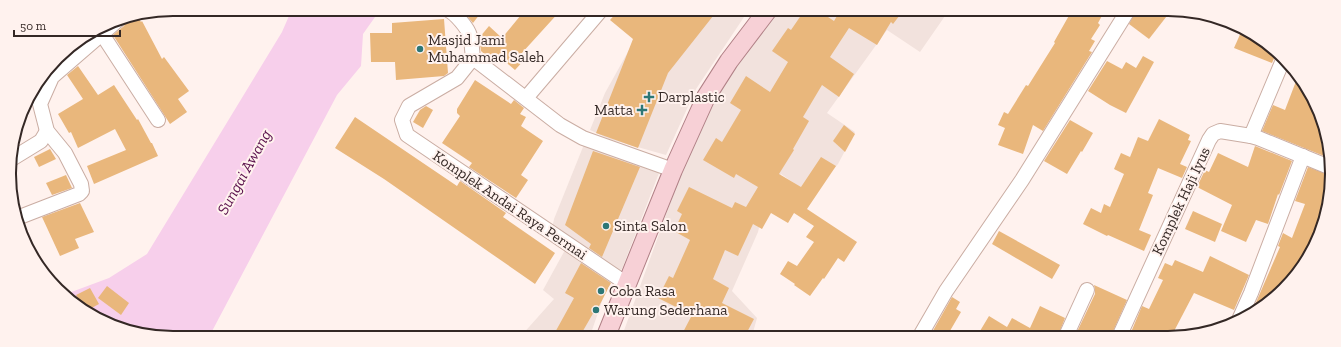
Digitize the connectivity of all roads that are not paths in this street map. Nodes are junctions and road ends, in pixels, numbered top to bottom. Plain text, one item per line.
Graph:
1 (456, 16) edge
2 (592, 16) edge
3 (763, 16) edge
4 (1124, 16) edge
5 (112, 29) edge
6 (96, 36) edge
7 (472, 58) junction
8 (1281, 64) edge
9 (55, 70) edge
10 (48, 79) edge
11 (526, 98) junction
12 (158, 120) dead end
13 (47, 132) junction
14 (1251, 136) junction
15 (17, 156) edge
16 (1303, 156) junction
17 (1325, 165) edge
18 (673, 170) junction
19 (22, 216) edge
20 (627, 284) junction
21 (1087, 290) dead end
22 (1243, 312) edge
23 (608, 331) edge
24 (923, 331) edge
25 (1068, 331) edge
26 (1121, 331) edge

1 - 7 street
2 - 11 street
3 - 18 main road
4 - 24 street
5 - 12 street
6 - 9 street
7 - 11 street
7 - 20 street, Komplek Andai Raya Permai
8 - 14 street
10 - 13 street
11 - 18 street
13 - 15 street
13 - 19 street
14 - 16 street, Komplek Haji Iyus
14 - 26 street, Komplek Haji Iyus
16 - 17 street, Komplek Haji Iyus
16 - 22 street
18 - 20 main road
20 - 23 main road
21 - 25 street

